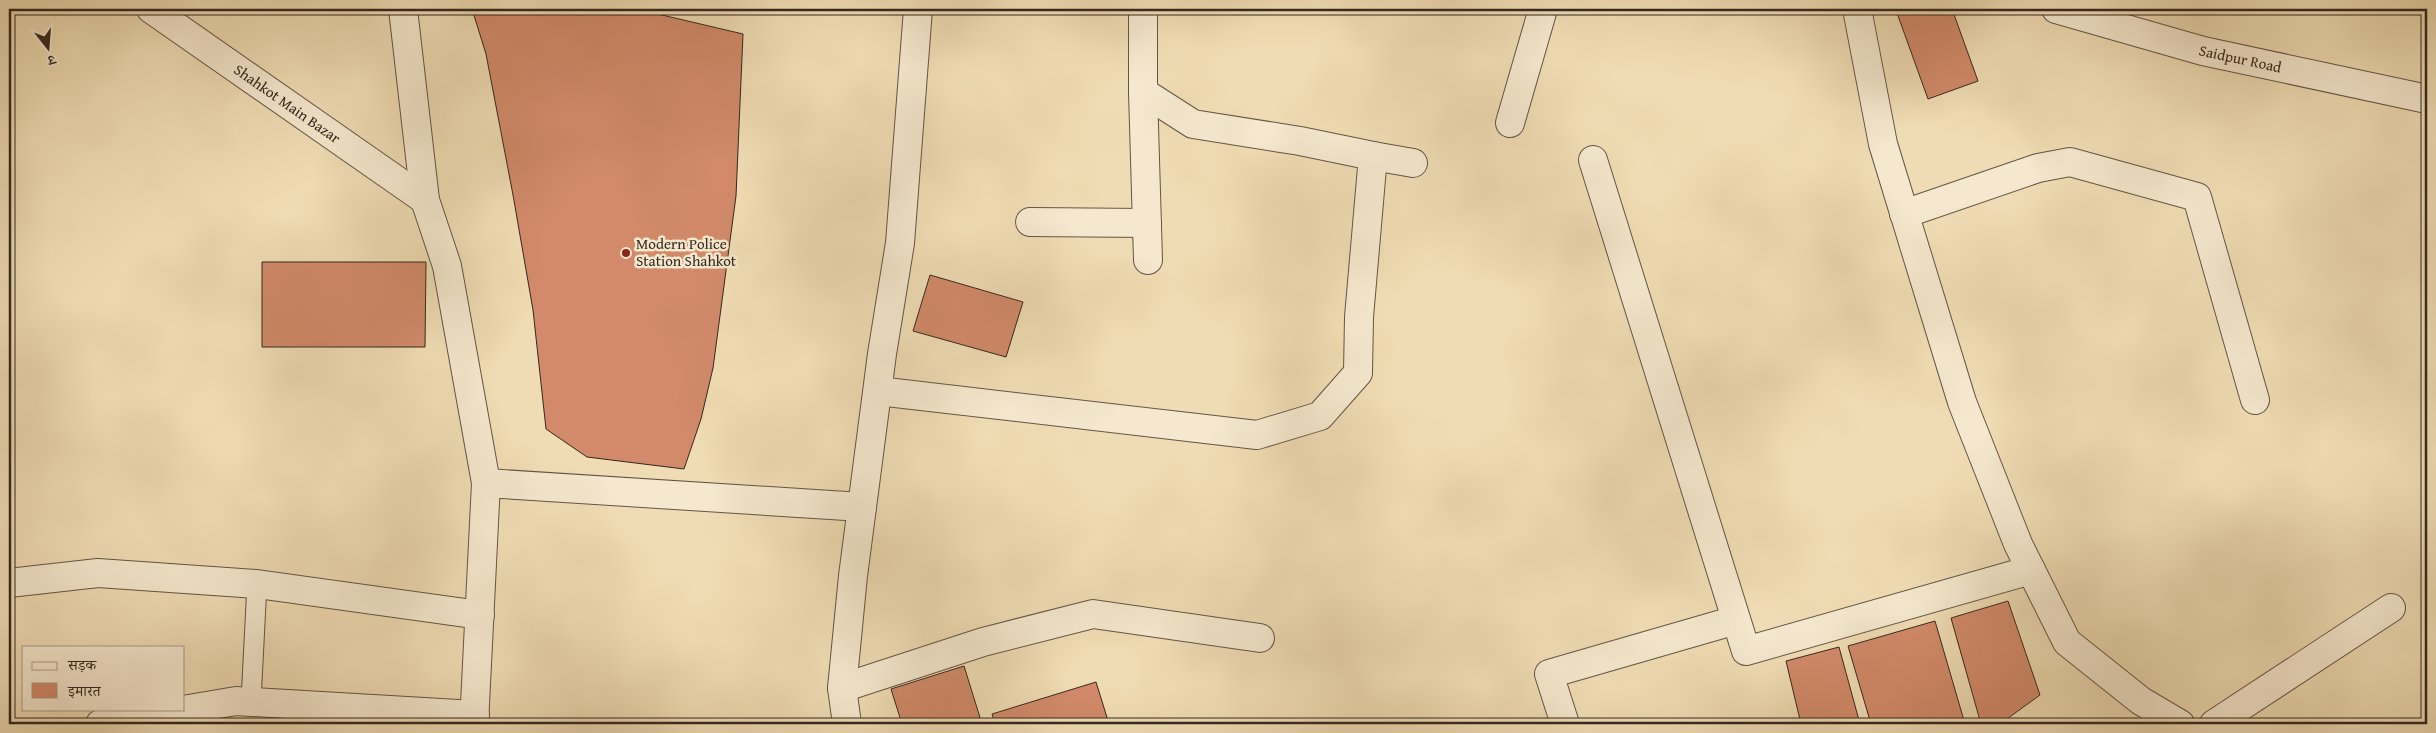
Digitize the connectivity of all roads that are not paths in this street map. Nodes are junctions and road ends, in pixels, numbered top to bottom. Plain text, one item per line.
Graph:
1 (151, 9) edge
2 (403, 9) edge
3 (918, 9) edge
4 (1143, 9) edge
5 (1543, 9) edge
6 (1857, 9) edge
7 (2056, 9) edge
8 (1143, 92) junction
9 (2427, 99) edge
10 (1510, 123) dead end
11 (1373, 156) junction
12 (1593, 160) dead end
13 (1413, 163) dead end
14 (425, 200) junction
15 (1904, 214) junction
16 (1030, 222) dead end
17 (1148, 223) junction
18 (1148, 260) dead end
19 (878, 391) junction
20 (2255, 400) dead end
21 (486, 483) junction
22 (862, 507) junction
23 (2031, 570) junction
24 (9, 584) edge
25 (257, 584) junction
26 (2391, 608) dead end
27 (480, 615) junction
28 (1736, 620) junction
29 (1260, 638) dead end
30 (842, 688) junction
31 (251, 702) junction
32 (183, 710) edge
33 (185, 710) edge
34 (474, 719) edge
35 (100, 724) edge
36 (847, 724) edge
37 (1565, 724) edge
38 (2180, 724) edge
39 (2214, 724) edge

1 - 14 street, Shahkot Main Bazar
2 - 14 street
3 - 19 street
4 - 8 street
5 - 10 street
6 - 15 street
7 - 9 street, Saidpur Road
8 - 11 street
8 - 17 street
11 - 13 street
11 - 19 street
12 - 28 street
14 - 21 street
15 - 20 street
15 - 23 street
16 - 17 street
17 - 18 street
19 - 22 street
21 - 22 street
21 - 27 street
22 - 30 street
23 - 28 street
23 - 38 street
24 - 25 street
25 - 27 street
25 - 31 lane
26 - 39 street
27 - 34 street
28 - 37 street
29 - 30 street
30 - 36 street
31 - 33 street
31 - 34 street
32 - 35 street

